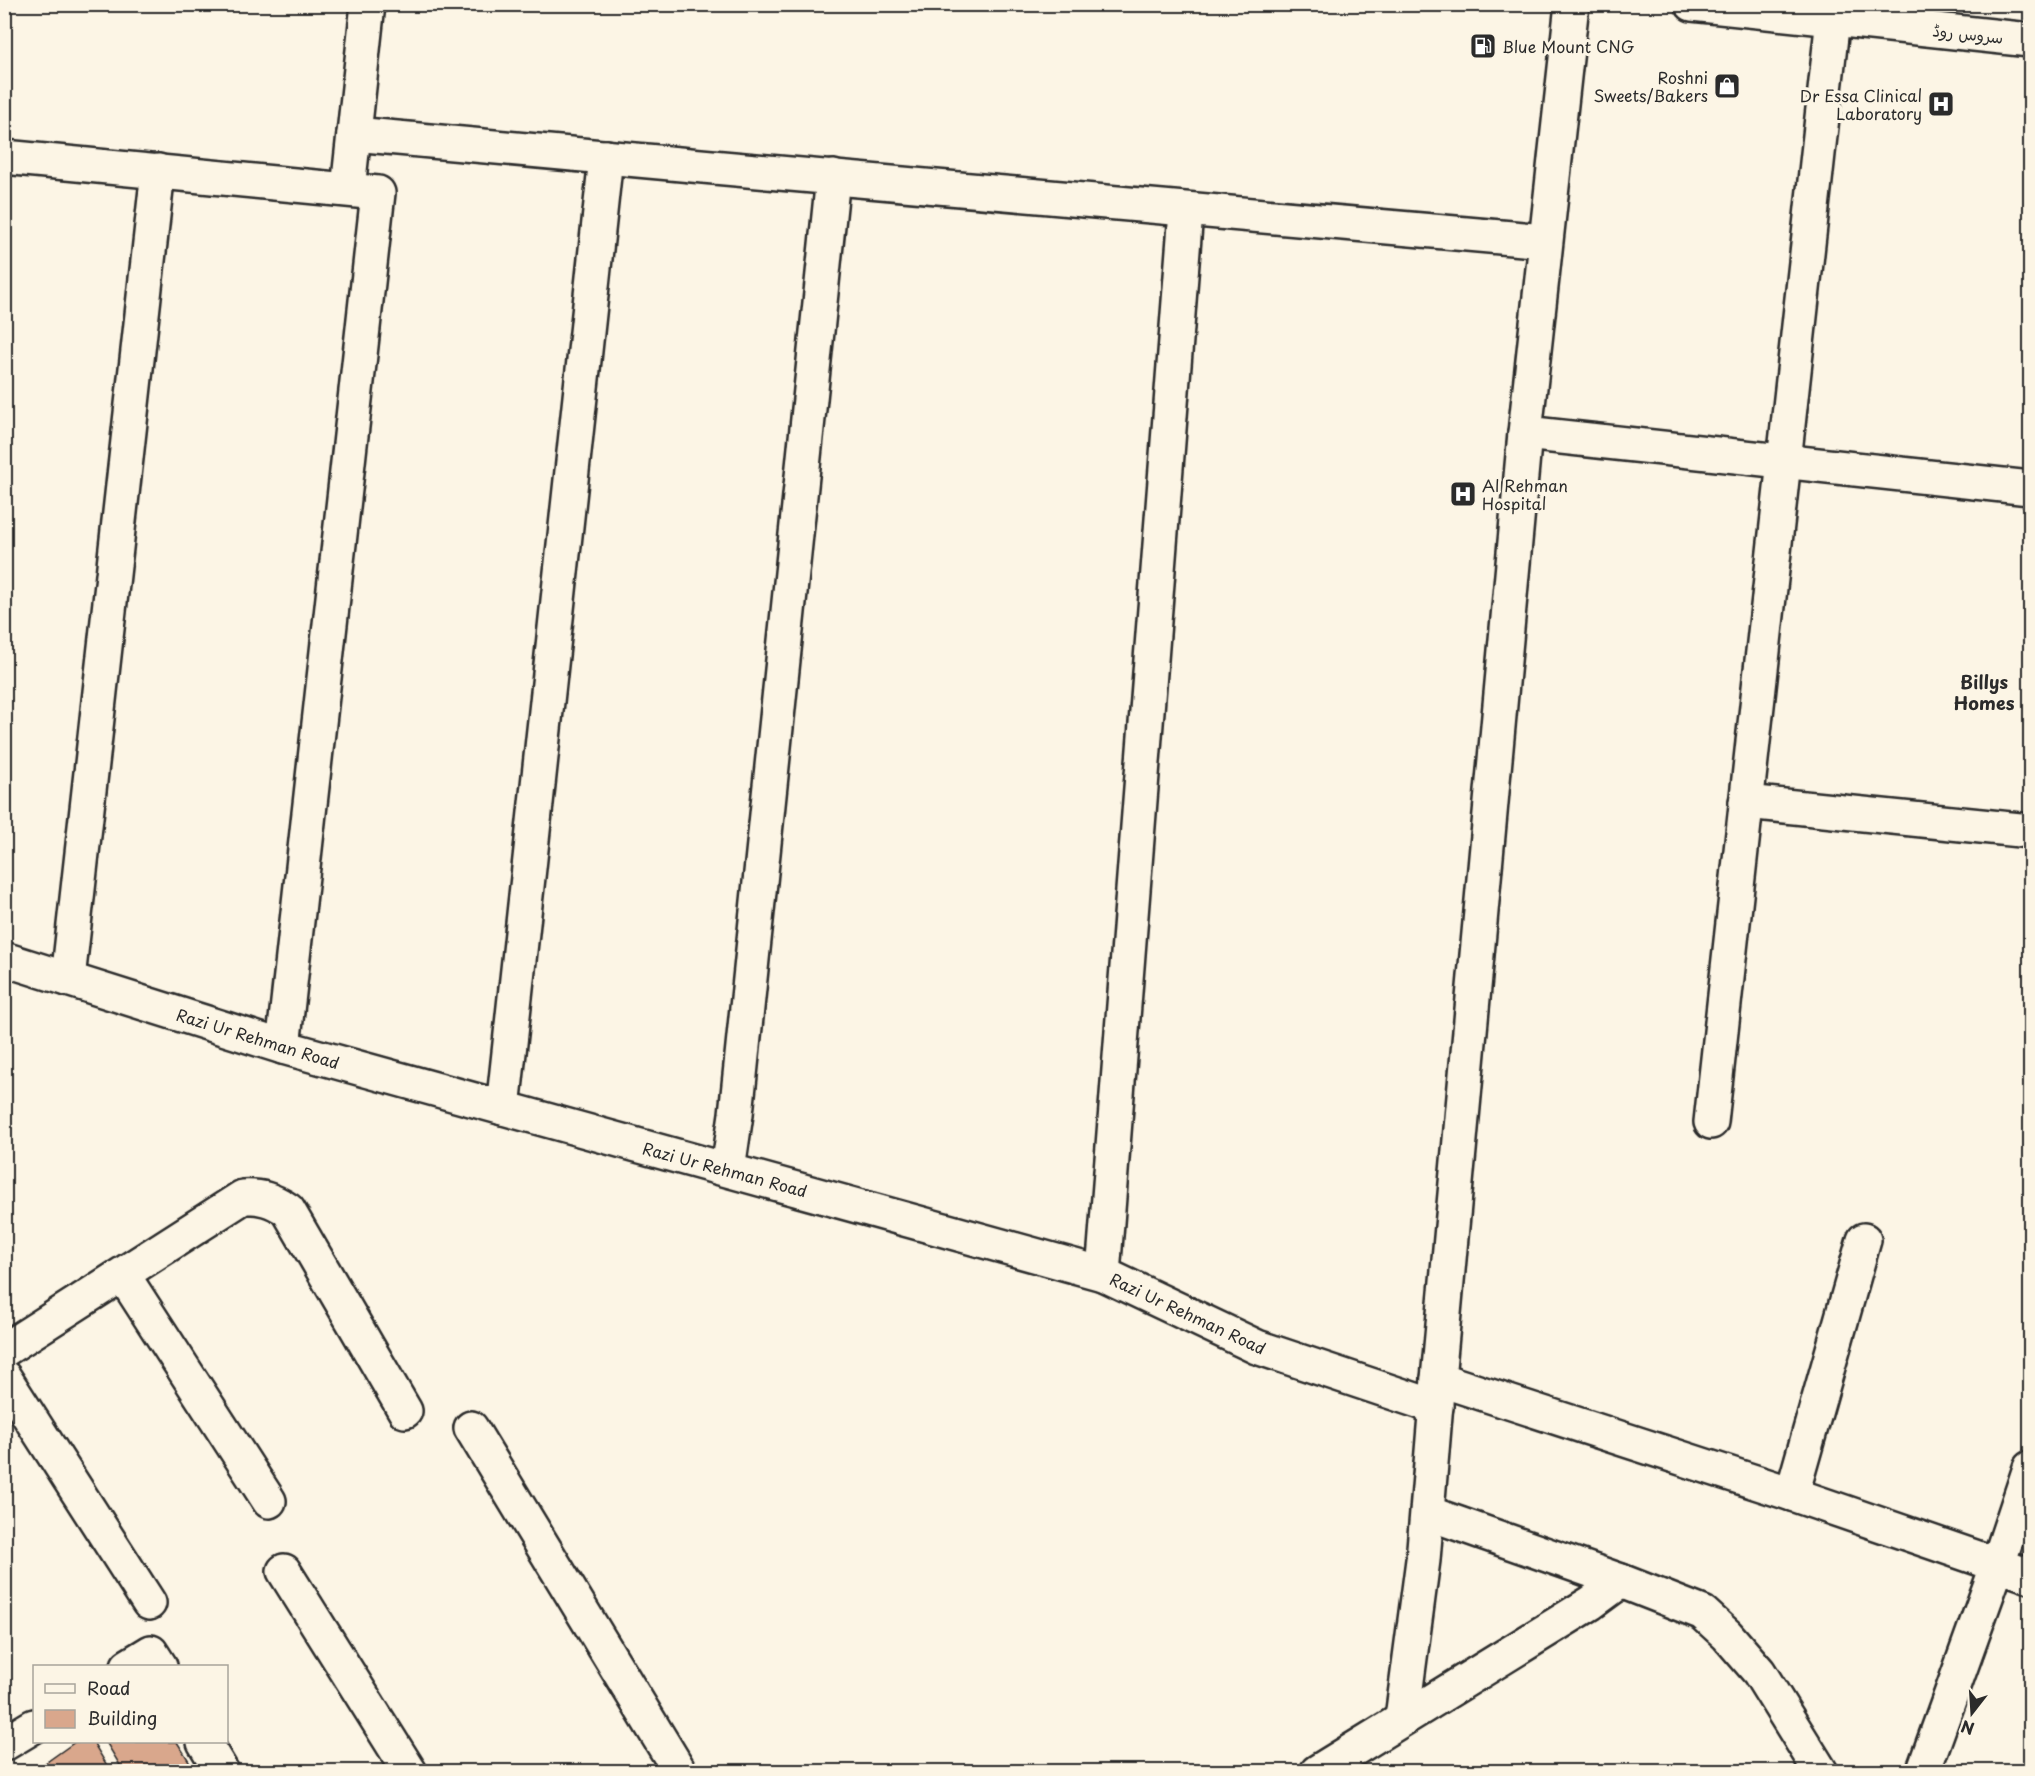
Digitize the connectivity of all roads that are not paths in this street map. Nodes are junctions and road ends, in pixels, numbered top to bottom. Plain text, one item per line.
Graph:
1 (368, 4) edge
2 (1572, 4) edge
3 (1692, 4) edge
4 (1833, 18) junction
5 (2031, 40) edge
6 (354, 134) junction
7 (4, 157) edge
8 (606, 157) junction
9 (158, 171) junction
10 (833, 177) junction
11 (348, 189) junction
12 (1186, 212) junction
13 (1545, 242) junction
14 (1525, 434) junction
15 (1783, 461) junction
16 (2031, 488) edge
17 (1746, 802) junction
18 (2031, 831) edge
19 (4, 959) edge
20 (68, 979) junction
21 (283, 1047) junction
22 (503, 1108) junction
23 (1711, 1122) dead end
24 (728, 1169) junction
25 (1864, 1240) dead end
26 (1103, 1274) junction
27 (123, 1275) junction
28 (4, 1350) edge
29 (4, 1377) edge
30 (1437, 1393) junction
31 (405, 1411) dead end
32 (471, 1428) dead end
33 (2031, 1468) edge
34 (1792, 1494) junction
35 (269, 1501) dead end
36 (1428, 1513) junction
37 (1998, 1564) junction
38 (284, 1570) dead end
39 (2031, 1575) edge
40 (1622, 1581) junction
41 (149, 1603) dead end
42 (1402, 1718) junction
43 (33, 1726) edge
44 (205, 1743) edge
45 (4, 1744) edge
46 (222, 1772) edge
47 (410, 1772) edge
48 (680, 1772) edge
49 (1317, 1772) edge
50 (1821, 1772) edge
51 (1923, 1772) edge

1 - 6 street
2 - 13 street
3 - 4 street, سروس روڈ
4 - 5 street, سروس روڈ
4 - 15 street
6 - 8 street
6 - 11 street
7 - 9 street
8 - 10 street
8 - 22 street
9 - 11 street
9 - 20 street
10 - 12 street
10 - 24 street
11 - 21 street
12 - 13 street
12 - 26 street
13 - 14 street
14 - 15 street
14 - 30 street
15 - 16 street
15 - 17 street
17 - 18 street
17 - 23 street
19 - 20 street, Razi Ur Rehman Road
20 - 21 street, Razi Ur Rehman Road
21 - 22 street, Razi Ur Rehman Road
22 - 24 street, Razi Ur Rehman Road
24 - 26 street, Razi Ur Rehman Road
25 - 34 street
26 - 30 street, Razi Ur Rehman Road
27 - 28 street
27 - 31 street
27 - 35 street
29 - 41 street
30 - 34 street, Razi Ur Rehman Road
30 - 36 street
32 - 48 street
33 - 37 street
34 - 37 street, Razi Ur Rehman Road
36 - 40 street
36 - 42 street
37 - 39 street, Razi Ur Rehman Road
37 - 51 street
38 - 47 street
40 - 42 street
40 - 50 street
42 - 49 street
43 - 45 street
44 - 46 street

